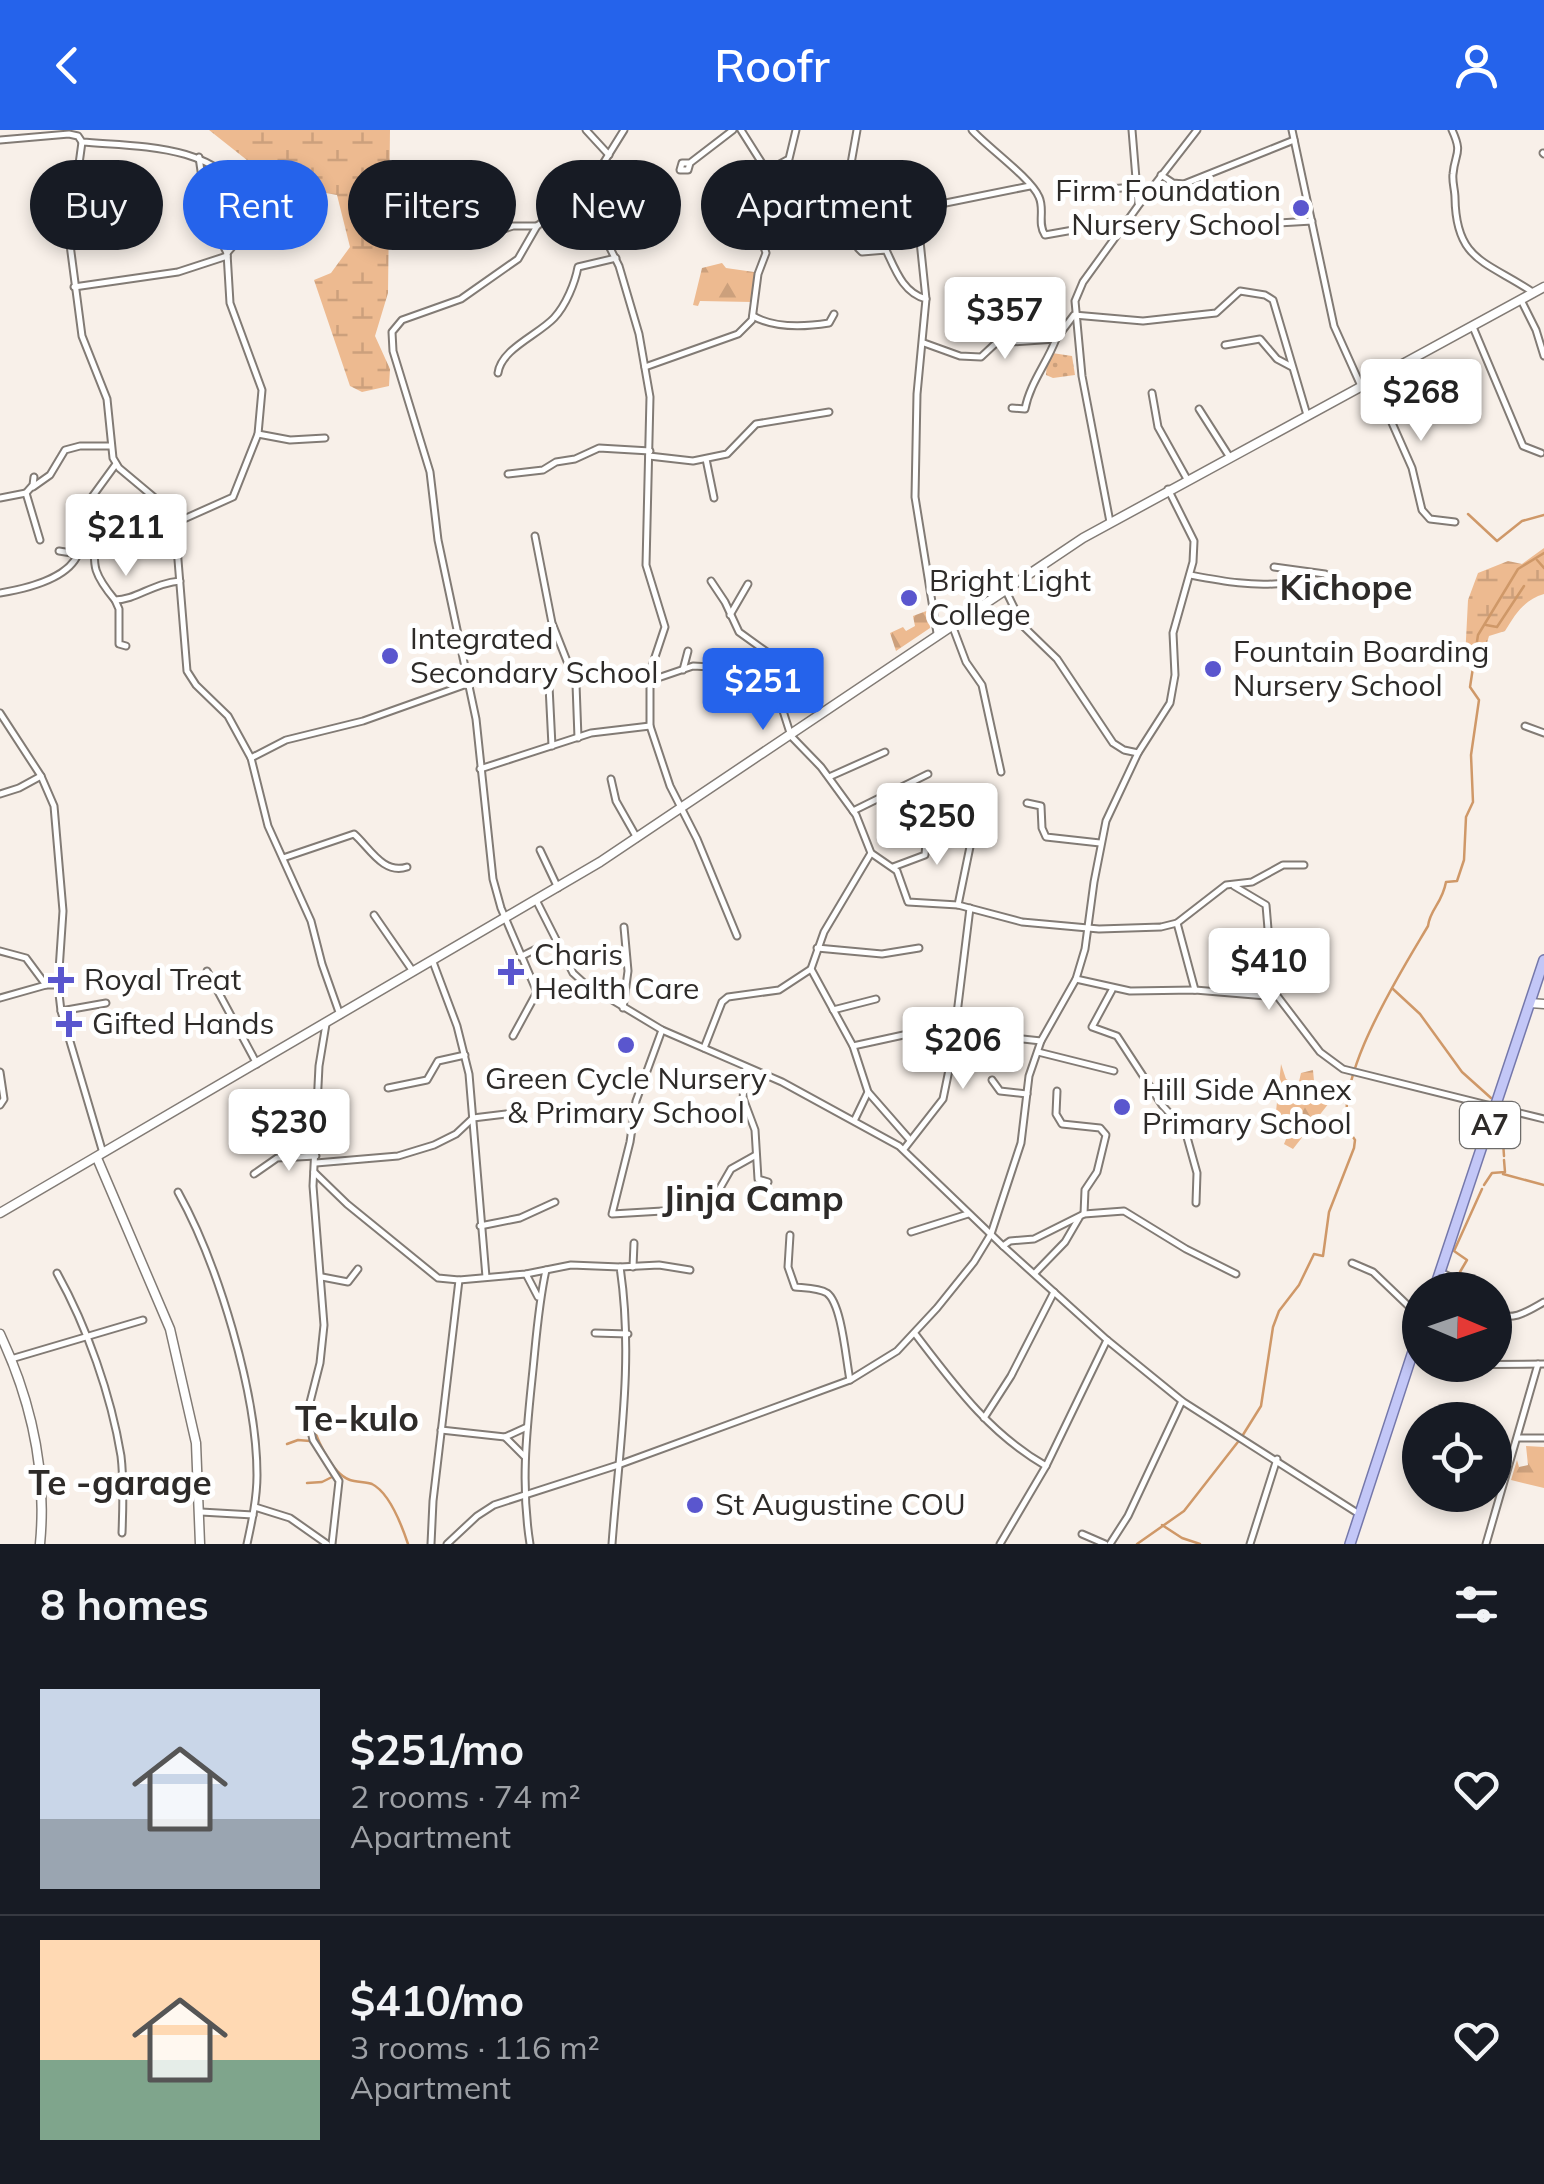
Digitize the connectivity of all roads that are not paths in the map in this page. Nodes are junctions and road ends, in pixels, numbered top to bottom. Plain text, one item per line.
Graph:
1 (586, 130) edge
2 (624, 130) edge
3 (733, 130) edge
4 (741, 130) edge
5 (796, 130) edge
6 (857, 130) edge
7 (972, 130) edge
8 (1132, 130) edge
9 (1197, 130) edge
10 (1292, 130) edge
11 (1452, 130) edge
12 (0, 140) edge
13 (1294, 140) junction
14 (82, 142) junction
15 (609, 155) junction
16 (198, 158) junction
17 (606, 160) edge
18 (760, 160) edge
19 (787, 160) edge
20 (690, 163) dead end
21 (1161, 174) junction
22 (1030, 186) junction
23 (1136, 188) junction
24 (1094, 190) dead end
25 (947, 203) edge
26 (1138, 206) junction
27 (1312, 221) junction
28 (1125, 224) junction
29 (1212, 227) dead end
30 (536, 229) edge
31 (612, 250) edge
32 (765, 250) edge
33 (921, 250) edge
34 (227, 254) junction
35 (616, 258) junction
36 (74, 287) junction
37 (1544, 287) edge
38 (1534, 293) junction
39 (926, 299) junction
40 (1521, 300) junction
41 (834, 314) dead end
42 (1074, 315) junction
43 (753, 316) junction
44 (1473, 327) junction
45 (1056, 339) junction
46 (924, 342) junction
47 (1225, 345) dead end
48 (1544, 356) edge
49 (646, 367) junction
50 (1292, 367) junction
51 (498, 374) dead end
52 (1372, 380) junction
53 (1361, 386) junction
54 (1152, 393) dead end
55 (1012, 408) dead end
56 (1198, 409) dead end
57 (829, 412) dead end
58 (1307, 415) junction
59 (258, 434) junction
60 (326, 438) dead end
61 (111, 446) junction
62 (1542, 453) dead end
63 (649, 454) junction
64 (1228, 456) junction
65 (706, 458) junction
66 (116, 464) junction
67 (508, 474) dead end
68 (34, 476) dead end
69 (1187, 478) junction
70 (32, 487) junction
71 (1168, 489) junction
72 (26, 493) junction
73 (0, 498) edge
74 (714, 498) dead end
75 (1110, 522) junction
76 (1456, 522) dead end
77 (175, 523) junction
78 (535, 536) dead end
79 (40, 540) dead end
80 (59, 551) dead end
81 (92, 551) junction
82 (78, 554) junction
83 (1274, 567) dead end
84 (1294, 572) junction
85 (1190, 575) junction
86 (710, 581) dead end
87 (180, 582) junction
88 (748, 584) dead end
89 (1005, 588) junction
90 (1345, 591) dead end
91 (0, 593) edge
92 (115, 600) junction
93 (126, 600) junction
94 (118, 609) junction
95 (730, 615) junction
96 (952, 625) junction
97 (937, 634) junction
98 (126, 646) dead end
99 (688, 651) dead end
100 (711, 667) dead end
101 (683, 670) junction
102 (649, 681) junction
103 (468, 684) junction
104 (549, 686) dead end
105 (0, 712) edge
106 (8, 726) junction
107 (650, 726) junction
108 (1525, 726) dead end
109 (0, 729) edge
110 (1544, 734) edge
111 (791, 736) junction
112 (578, 738) junction
113 (552, 746) junction
114 (885, 752) dead end
115 (1138, 753) junction
116 (251, 758) junction
117 (480, 769) junction
118 (1001, 772) dead end
119 (928, 774) dead end
120 (41, 776) junction
121 (829, 776) junction
122 (612, 780) dead end
123 (0, 794) edge
124 (1027, 803) dead end
125 (681, 810) junction
126 (852, 811) junction
127 (927, 830) dead end
128 (972, 837) dead end
129 (637, 838) junction
130 (1100, 843) junction
131 (540, 850) dead end
132 (871, 853) junction
133 (282, 858) junction
134 (1304, 865) dead end
135 (892, 866) junction
136 (407, 867) dead end
137 (1232, 884) junction
138 (558, 888) junction
139 (536, 900) junction
140 (958, 905) junction
141 (970, 908) junction
142 (374, 915) dead end
143 (506, 918) junction
144 (1178, 922) junction
145 (624, 927) dead end
146 (1090, 928) junction
147 (736, 936) dead end
148 (540, 947) dead end
149 (817, 948) junction
150 (919, 948) dead end
151 (0, 950) edge
152 (520, 957) junction
153 (434, 962) junction
154 (1543, 966) edge
155 (811, 969) junction
156 (206, 972) dead end
157 (414, 973) junction
158 (1076, 979) junction
159 (58, 984) junction
160 (46, 985) junction
161 (1112, 990) junction
162 (1196, 990) junction
163 (1264, 994) junction
164 (0, 998) edge
165 (876, 1000) dead end
166 (106, 1003) dead end
167 (1530, 1003) junction
168 (1544, 1004) edge
169 (623, 1008) junction
170 (833, 1010) junction
171 (61, 1012) junction
172 (340, 1016) junction
173 (326, 1023) junction
174 (662, 1030) junction
175 (956, 1030) junction
176 (513, 1036) dead end
177 (1042, 1042) junction
178 (852, 1046) junction
179 (704, 1048) junction
180 (1038, 1052) junction
181 (465, 1054) junction
182 (256, 1064) junction
183 (746, 1065) junction
184 (1114, 1071) dead end
185 (0, 1072) edge
186 (992, 1080) dead end
187 (388, 1088) dead end
188 (1057, 1090) dead end
189 (868, 1092) junction
190 (1027, 1094) junction
191 (0, 1105) edge
192 (1495, 1108) junction
193 (506, 1114) dead end
194 (473, 1118) junction
195 (856, 1119) junction
196 (1544, 1119) edge
197 (910, 1140) junction
198 (904, 1149) junction
199 (756, 1155) junction
200 (100, 1156) junction
201 (316, 1160) junction
202 (314, 1172) junction
203 (254, 1174) dead end
204 (768, 1182) dead end
205 (178, 1192) dead end
206 (555, 1202) dead end
207 (1196, 1203) dead end
208 (0, 1213) edge
209 (968, 1214) junction
210 (1081, 1216) junction
211 (480, 1226) junction
212 (911, 1232) dead end
213 (991, 1234) junction
214 (790, 1235) dead end
215 (634, 1242) dead end
216 (1003, 1246) junction
217 (1352, 1263) dead end
218 (620, 1267) junction
219 (632, 1267) junction
220 (358, 1268) dead end
221 (546, 1270) junction
222 (690, 1270) dead end
223 (1440, 1272) edge
224 (57, 1273) dead end
225 (1035, 1273) junction
226 (526, 1274) junction
227 (1236, 1274) dead end
228 (322, 1276) junction
229 (486, 1277) junction
230 (459, 1280) junction
231 (1054, 1292) junction
232 (540, 1299) junction
233 (1402, 1299) edge
234 (1544, 1302) edge
235 (1512, 1316) edge
236 (143, 1320) dead end
237 (596, 1333) dead end
238 (0, 1334) edge
239 (628, 1334) junction
240 (916, 1334) junction
241 (84, 1335) junction
242 (1107, 1340) junction
243 (12, 1359) junction
244 (1512, 1364) edge
245 (1541, 1364) edge
246 (850, 1380) junction
247 (1411, 1382) edge
248 (1182, 1400) junction
249 (984, 1418) junction
250 (528, 1427) junction
251 (441, 1430) junction
252 (505, 1437) junction
253 (1518, 1438) junction
254 (1544, 1438) edge
255 (524, 1456) junction
256 (1277, 1459) junction
257 (618, 1466) junction
258 (1046, 1466) junction
259 (523, 1494) junction
260 (254, 1510) junction
261 (201, 1512) junction
262 (1359, 1514) junction
263 (122, 1533) dead end
264 (1082, 1534) dead end
265 (40, 1544) edge
266 (200, 1544) edge
267 (247, 1544) edge
268 (330, 1544) edge
269 (431, 1544) edge
270 (447, 1544) edge
271 (530, 1544) edge
272 (612, 1544) edge
273 (1000, 1544) edge
274 (1108, 1544) edge
275 (1250, 1544) edge
276 (1350, 1544) edge
277 (1486, 1544) edge

1 - 15 street
2 - 15 street
3 - 20 street
4 - 18 street
5 - 19 street
6 - 39 street
7 - 22 street
8 - 23 street
9 - 21 street
10 - 13 street
11 - 38 street
12 - 14 street
13 - 21 street
13 - 27 street
14 - 16 street
14 - 36 street
15 - 17 street
16 - 34 street
16 - 34 street
21 - 26 street
22 - 25 street
22 - 28 street
23 - 24 street
23 - 26 street
26 - 28 street
27 - 29 street
27 - 53 street
28 - 42 street
30 - 103 street
31 - 35 street
32 - 43 street
33 - 39 street
34 - 36 street
34 - 59 street
35 - 49 street
35 - 51 street
36 - 61 street
37 - 38 street
38 - 40 street
39 - 46 street
40 - 44 street
40 - 48 street
41 - 43 street
42 - 45 street
42 - 50 street
42 - 75 street
43 - 49 street
44 - 52 street
44 - 62 street
45 - 46 street
45 - 55 street
46 - 97 street
47 - 50 street
49 - 63 street
50 - 58 street
52 - 53 street
52 - 76 street
53 - 58 street
54 - 69 street
56 - 64 street
57 - 65 street
58 - 64 street
59 - 60 street
59 - 77 street
61 - 66 street
61 - 70 street
63 - 65 street
63 - 67 street
63 - 102 street
64 - 69 street
65 - 74 street
66 - 77 street
66 - 81 street
68 - 70 street
69 - 71 street
70 - 72 street
71 - 75 street
71 - 85 street
72 - 73 street
72 - 79 street
75 - 89 street
77 - 87 street
78 - 112 street
80 - 82 street
81 - 82 street
81 - 92 street
82 - 91 street
83 - 84 street
84 - 85 street
84 - 90 street
85 - 115 street
86 - 95 street
87 - 93 street
87 - 116 street
88 - 95 street
89 - 96 street
89 - 115 street
92 - 93 street
92 - 94 street
93 - 94 street
94 - 98 street
95 - 111 street
96 - 97 street
96 - 118 street
97 - 111 street
99 - 101 street
100 - 101 street
101 - 102 street
102 - 107 street
103 - 116 street
103 - 117 street
104 - 113 street
105 - 106 street
106 - 109 street
106 - 120 street
107 - 112 street
107 - 125 street
108 - 110 street
111 - 121 street
111 - 125 street
112 - 113 street
113 - 117 street
114 - 121 street
115 - 130 street
116 - 133 street
117 - 143 street
119 - 126 street
120 - 123 street
120 - 159 street
121 - 126 street
122 - 129 street
124 - 130 street
125 - 129 street
125 - 147 street
126 - 132 street
127 - 135 street
128 - 140 street
129 - 138 street
130 - 146 street
131 - 138 street
132 - 135 street
132 - 149 street
133 - 136 street
133 - 172 street
134 - 137 street
135 - 140 street
137 - 144 street
137 - 163 street
138 - 139 street
139 - 143 street
139 - 169 street
140 - 141 street
141 - 146 street
141 - 175 street
142 - 157 street
143 - 152 street
143 - 153 street
144 - 146 street
144 - 162 street
145 - 169 street
146 - 158 street
148 - 152 street
149 - 150 street
149 - 155 street
151 - 160 street
152 - 176 street
153 - 157 street
153 - 181 street
154 - 167 main road, A7
155 - 170 street
155 - 179 street
156 - 182 street
157 - 172 street
158 - 161 street
158 - 177 street
159 - 160 street
159 - 171 street
160 - 164 street
161 - 162 street
161 - 207 street
162 - 163 street
163 - 192 street
165 - 170 street
166 - 171 street
167 - 168 street
167 - 192 main road, A7
169 - 174 street
170 - 178 street
171 - 200 street
172 - 173 street
173 - 182 street
173 - 201 street
174 - 179 street
174 - 199 street
175 - 177 street
175 - 178 street
175 - 197 street
177 - 180 street
178 - 189 street
179 - 183 street
180 - 184 street
180 - 190 street
181 - 187 street
181 - 194 street
182 - 200 street
183 - 195 street
183 - 199 street
185 - 191 street
186 - 190 street
188 - 210 street
189 - 195 street
189 - 197 street
190 - 213 street
192 - 196 street
192 - 223 main road, A7
193 - 194 street
194 - 201 street
194 - 211 street
195 - 198 street
197 - 198 street
198 - 209 street
199 - 204 street
200 - 208 street
200 - 261 street
201 - 202 street
201 - 203 street
202 - 228 street
202 - 230 street
205 - 260 street
206 - 211 street
209 - 212 street
209 - 213 street
210 - 216 street
210 - 225 street
210 - 227 street
211 - 229 street
213 - 216 street
213 - 240 street
214 - 246 street
215 - 219 street
216 - 225 street
217 - 233 street
218 - 219 street
218 - 221 street
218 - 239 street
219 - 222 street
220 - 228 street
221 - 226 street
221 - 232 street
224 - 241 street
225 - 231 street
226 - 229 street
226 - 232 street
228 - 268 street
229 - 230 street
230 - 251 street
231 - 242 street
231 - 249 street
232 - 250 street
234 - 235 street
236 - 241 street
237 - 239 street
238 - 243 street
239 - 257 street
240 - 246 street
240 - 249 street
241 - 243 street
241 - 263 street
242 - 248 street
242 - 258 street
243 - 265 street
244 - 245 street
245 - 253 street
246 - 257 street
247 - 262 main road
248 - 256 street
248 - 274 street
249 - 258 street
250 - 252 street
250 - 255 street
251 - 252 street
251 - 269 street
252 - 255 street
253 - 254 street
253 - 277 street
255 - 259 street
256 - 262 street
256 - 275 street
257 - 259 street
257 - 272 street
258 - 273 street
259 - 270 street
259 - 271 street
260 - 261 street
260 - 267 street
260 - 268 street
261 - 266 street
262 - 276 main road
264 - 274 street

